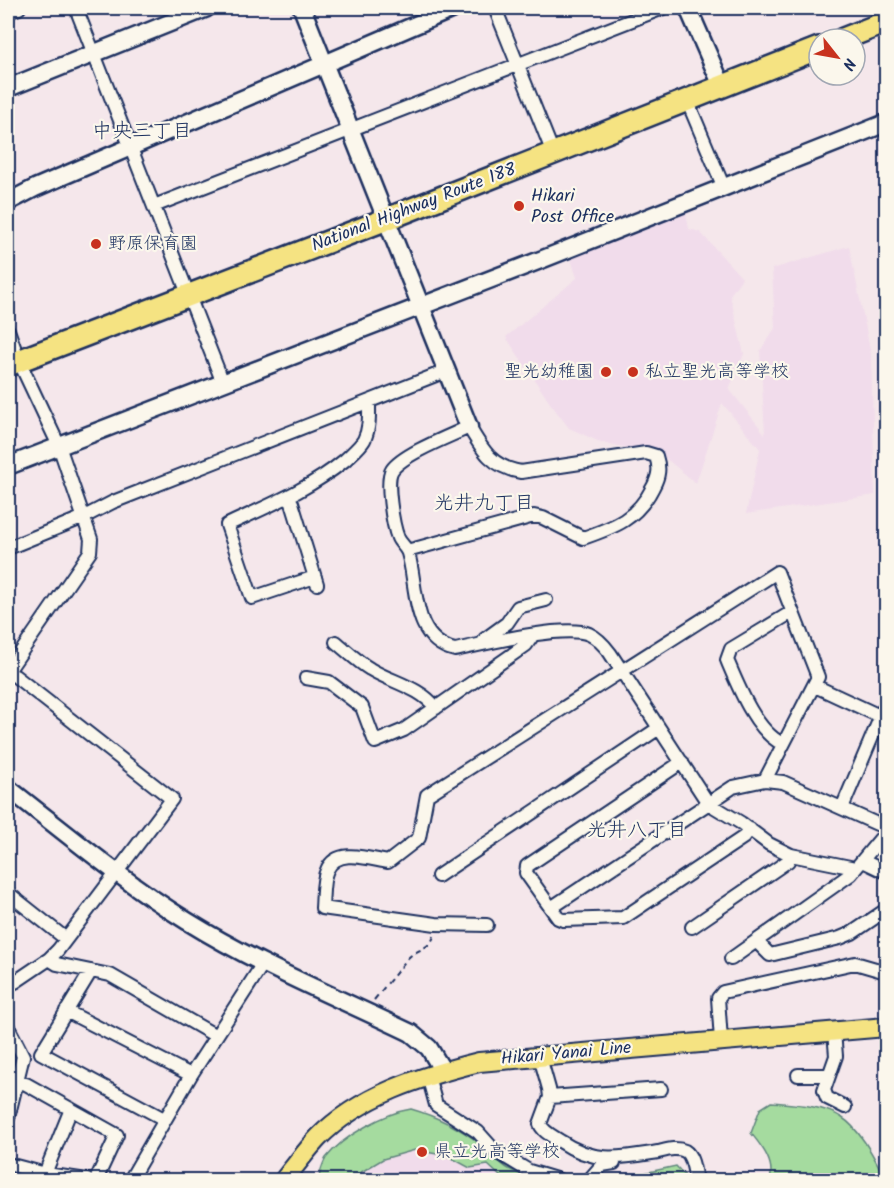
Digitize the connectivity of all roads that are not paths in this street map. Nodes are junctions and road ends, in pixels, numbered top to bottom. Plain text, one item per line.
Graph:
1 (19, 8) edge
2 (76, 8) edge
3 (207, 8) edge
4 (302, 8) edge
5 (455, 8) edge
6 (495, 8) edge
7 (663, 8) edge
8 (688, 8) edge
9 (8, 12) edge
10 (886, 22) edge
11 (867, 30) edge
12 (95, 53) junction
13 (807, 53) edge
14 (324, 63) junction
15 (518, 64) junction
16 (722, 86) junction
17 (8, 88) edge
18 (687, 100) junction
19 (886, 123) edge
20 (351, 130) junction
21 (131, 147) junction
22 (553, 153) junction
23 (724, 188) junction
24 (8, 202) edge
25 (154, 206) junction
26 (387, 219) junction
27 (189, 295) junction
28 (421, 306) junction
29 (8, 330) edge
30 (13, 363) edge
31 (446, 371) junction
32 (223, 383) junction
33 (369, 403) junction
34 (469, 427) junction
35 (59, 446) junction
36 (8, 466) edge
37 (288, 497) junction
38 (84, 518) junction
39 (8, 548) edge
40 (407, 551) junction
41 (546, 600) dead end
42 (792, 612) junction
43 (533, 635) junction
44 (336, 642) dead end
45 (482, 644) junction
46 (621, 670) junction
47 (8, 673) edge
48 (306, 678) dead end
49 (815, 686) junction
50 (886, 704) edge
51 (436, 708) junction
52 (884, 718) edge
53 (660, 728) junction
54 (783, 744) junction
55 (682, 762) junction
56 (765, 780) junction
57 (8, 788) edge
58 (708, 803) junction
59 (842, 808) junction
60 (750, 829) junction
61 (886, 830) edge
62 (791, 855) junction
63 (859, 864) junction
64 (117, 871) junction
65 (886, 873) edge
66 (438, 876) dead end
67 (8, 893) edge
68 (551, 908) junction
69 (886, 910) edge
70 (487, 924) dead end
71 (692, 927) dead end
72 (66, 939) junction
73 (756, 941) junction
74 (731, 958) dead end
75 (49, 959) junction
76 (264, 962) junction
77 (91, 971) junction
78 (886, 972) edge
79 (15, 982) dead end
80 (66, 1011) junction
81 (8, 1027) edge
82 (886, 1027) edge
83 (834, 1031) junction
84 (216, 1036) junction
85 (721, 1040) junction
86 (540, 1057) junction
87 (435, 1073) junction
88 (191, 1075) junction
89 (829, 1075) junction
90 (798, 1076) dead end
91 (17, 1082) junction
92 (661, 1089) dead end
93 (550, 1097) junction
94 (845, 1107) dead end
95 (72, 1109) junction
96 (8, 1118) edge
97 (164, 1119) junction
98 (625, 1157) junction
99 (8, 1164) edge
100 (46, 1174) junction
101 (87, 1180) edge
102 (96, 1180) edge
103 (130, 1180) edge
104 (284, 1180) edge
105 (559, 1180) edge
106 (589, 1180) edge
107 (696, 1180) edge

1 - 9 street
2 - 12 street
3 - 12 street
4 - 14 street
5 - 14 street
6 - 15 street
7 - 15 street
8 - 16 street
10 - 11 highway
12 - 17 street
12 - 21 street
13 - 16 highway, National Highway Route 188
14 - 20 street
14 - 21 street
15 - 20 street
15 - 22 street
16 - 18 highway, National Highway Route 188
18 - 22 highway, National Highway Route 188
18 - 23 street
19 - 23 street
20 - 25 street
20 - 26 street
21 - 24 street
21 - 25 street
22 - 26 highway, National Highway Route 188
23 - 28 street
25 - 27 street
26 - 27 highway, National Highway Route 188
26 - 28 street
27 - 30 highway, National Highway Route 188
27 - 32 street
28 - 31 street
28 - 32 street
29 - 30 street
30 - 35 street
31 - 33 street
31 - 34 street
32 - 35 street
33 - 37 street
33 - 38 street
34 - 40 street
34 - 40 street
35 - 36 street
35 - 38 street
37 - 37 street
38 - 39 street
38 - 47 street
40 - 45 street
41 - 45 street
42 - 46 street
42 - 49 street
42 - 54 street
43 - 45 street
43 - 46 street
43 - 51 street
44 - 51 street
46 - 53 street
46 - 70 street
47 - 64 street
48 - 51 street
49 - 52 street
49 - 54 street
50 - 52 street
52 - 59 street
53 - 55 street
53 - 66 street
54 - 56 street
55 - 58 street
55 - 68 street
56 - 58 street
56 - 59 street
57 - 64 street
58 - 60 street
58 - 68 street
59 - 61 street
60 - 62 street
60 - 68 street
61 - 63 street
62 - 63 street
62 - 71 street
63 - 65 street
63 - 73 street
64 - 72 street
64 - 76 street
67 - 72 street
69 - 73 street
72 - 75 street
73 - 74 street
75 - 77 street
75 - 79 street
76 - 84 street
76 - 87 street
77 - 80 street
77 - 84 street
78 - 85 street
80 - 88 street
80 - 97 street
81 - 91 street
82 - 83 main road, Hikari Yanai Line
83 - 85 main road, Hikari Yanai Line
83 - 89 street
84 - 88 street
85 - 86 main road, Hikari Yanai Line
86 - 87 main road, Hikari Yanai Line
86 - 93 street
87 - 104 main road, Hikari Yanai Line
87 - 105 street
88 - 97 street
89 - 90 street
89 - 94 street
91 - 95 street
91 - 96 street
92 - 93 street
93 - 98 street
95 - 100 street
95 - 102 street
97 - 103 street
98 - 106 street
98 - 107 street
99 - 100 street
100 - 101 street

